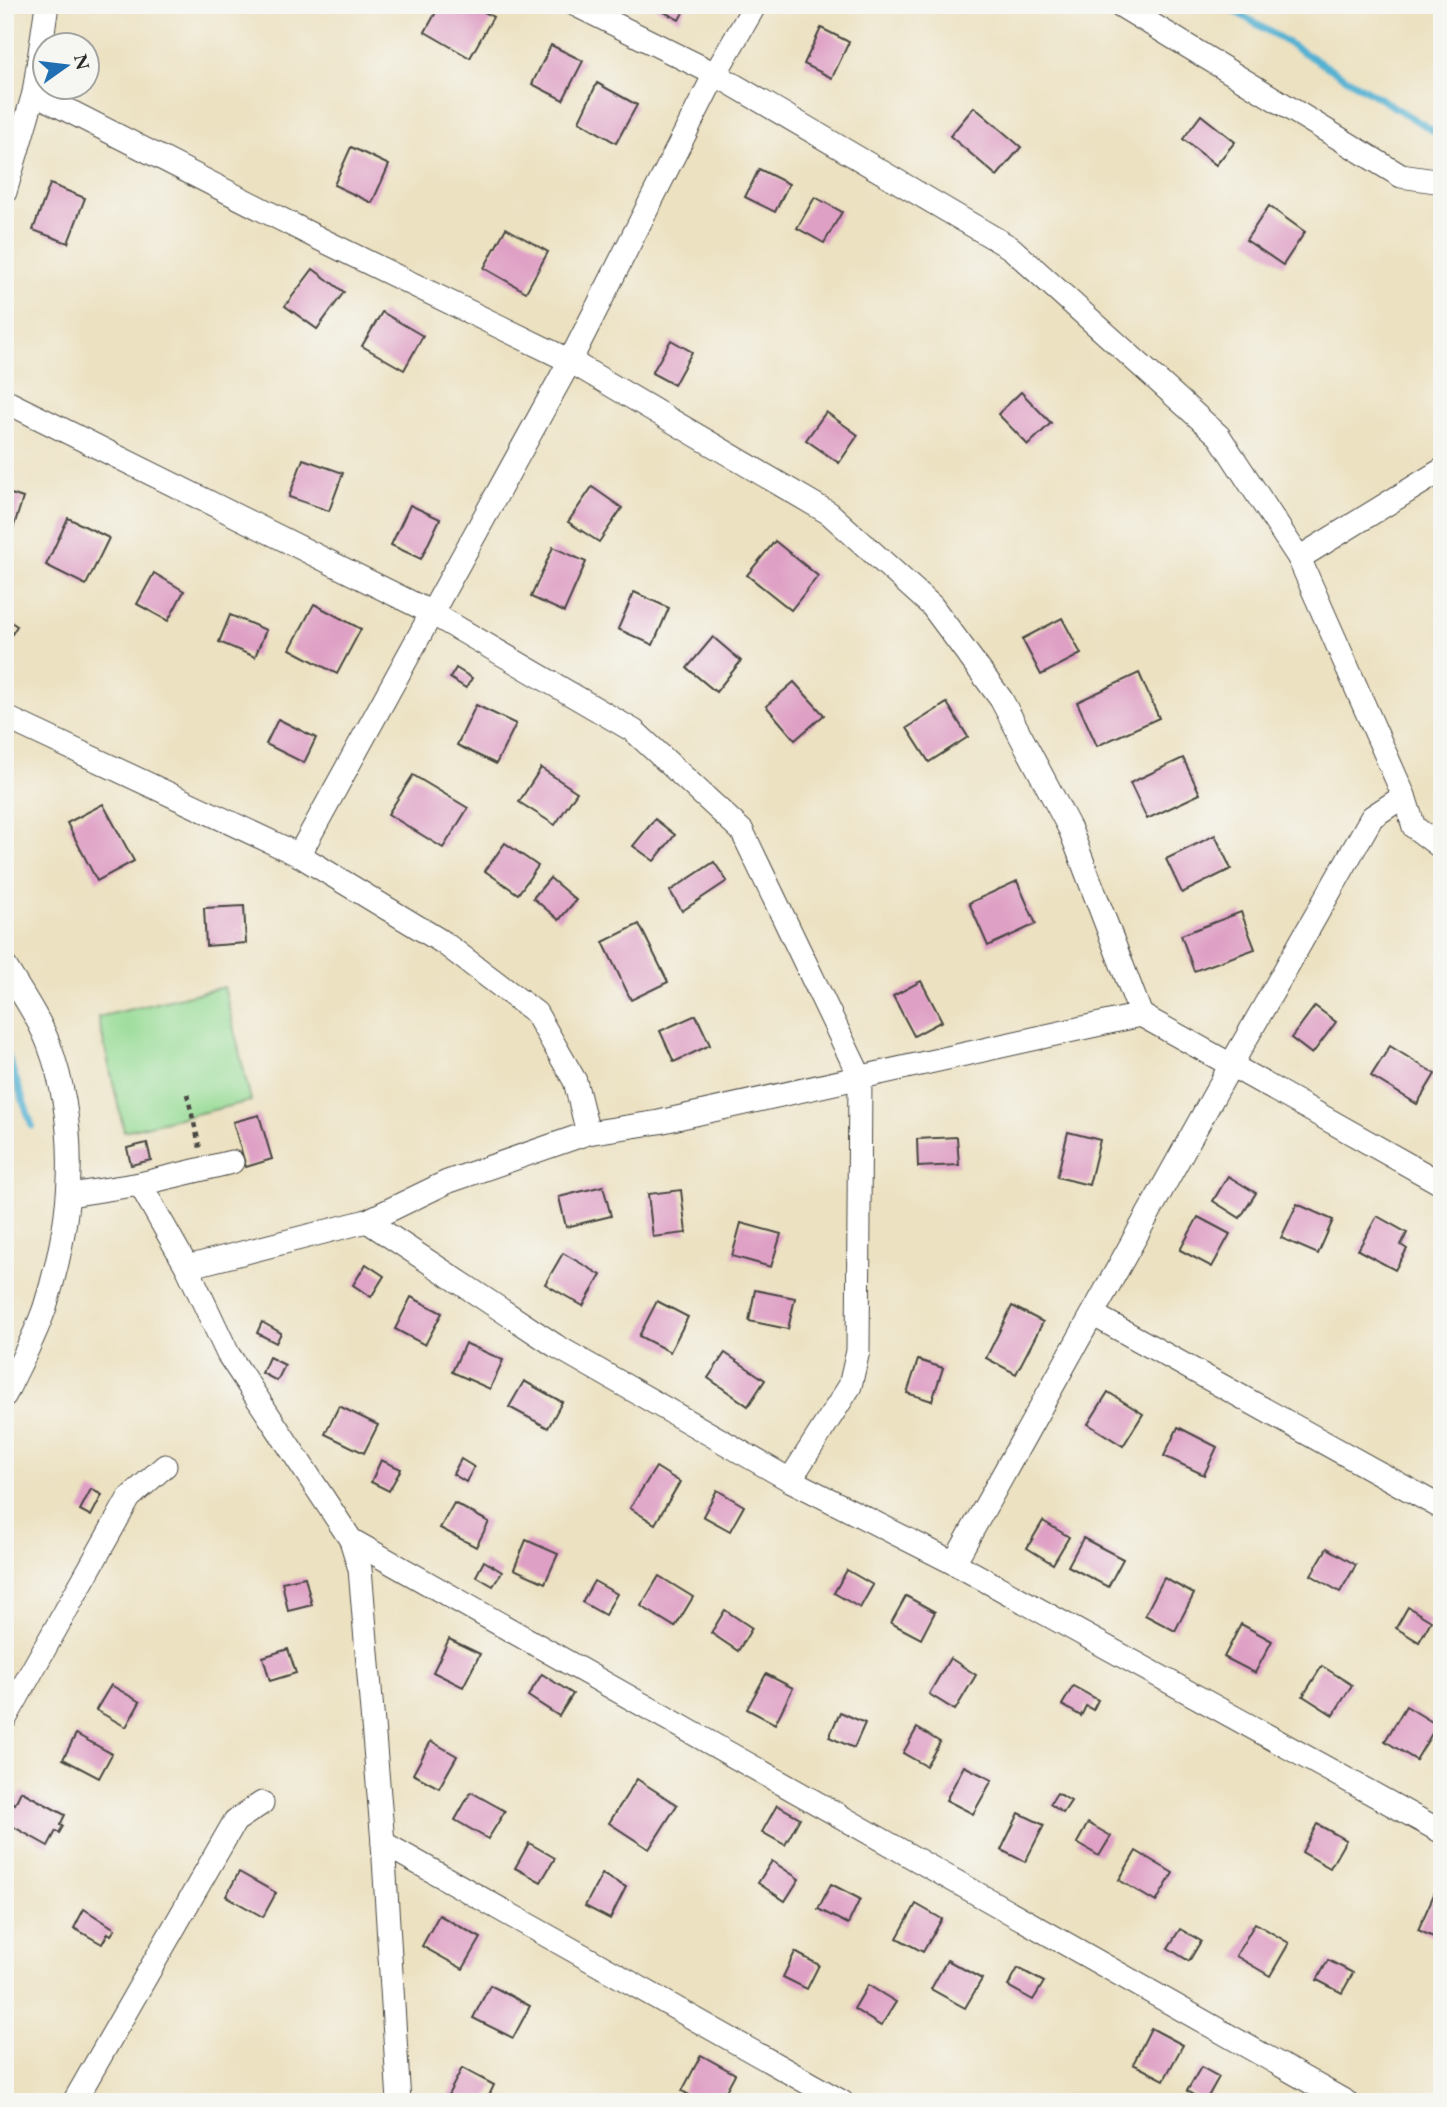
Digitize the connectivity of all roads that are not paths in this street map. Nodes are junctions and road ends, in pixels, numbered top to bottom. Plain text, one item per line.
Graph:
1 (47, 5) edge
2 (576, 5) edge
3 (755, 5) edge
4 (1121, 5) edge
5 (43, 32) edge
6 (715, 74) junction
7 (32, 100) edge
8 (52, 102) edge
9 (1442, 182) edge
10 (5, 192) edge
11 (570, 361) junction
12 (5, 401) edge
13 (1442, 470) edge
14 (1299, 558) junction
15 (430, 612) junction
16 (5, 717) edge
17 (1404, 796) junction
18 (1442, 848) edge
19 (299, 855) junction
20 (5, 966) edge
21 (1141, 1015) junction
22 (1231, 1065) junction
23 (860, 1077) junction
24 (588, 1133) junction
25 (232, 1162) dead end
26 (140, 1184) junction
27 (1442, 1184) edge
28 (70, 1195) junction
29 (367, 1221) junction
30 (187, 1267) junction
31 (1094, 1315) junction
32 (5, 1395) edge
33 (165, 1466) dead end
34 (790, 1480) junction
35 (1442, 1508) edge
36 (351, 1541) junction
37 (954, 1563) junction
38 (5, 1719) edge
39 (262, 1803) dead end
40 (1442, 1832) edge
41 (383, 1843) junction
42 (74, 2102) edge
43 (399, 2102) edge
44 (842, 2102) edge
45 (1346, 2102) edge

1 - 5 street
2 - 6 street
3 - 6 street
4 - 9 street
6 - 11 street
6 - 14 street
7 - 10 street
8 - 11 street
11 - 15 street
11 - 21 street
12 - 15 street
13 - 14 street
14 - 17 street
15 - 19 street
15 - 23 street
16 - 19 street
17 - 18 street
17 - 22 street
19 - 24 street
20 - 28 street
21 - 22 street
21 - 23 street
22 - 27 street
22 - 31 street
23 - 24 street
23 - 34 street
24 - 29 street
25 - 26 street
26 - 28 street
26 - 30 street
28 - 32 street
29 - 30 street
29 - 34 street
30 - 36 street
31 - 35 street
31 - 37 street
33 - 38 street
34 - 37 street
36 - 41 street
36 - 45 street
37 - 40 street
39 - 42 street
41 - 43 street
41 - 44 street

